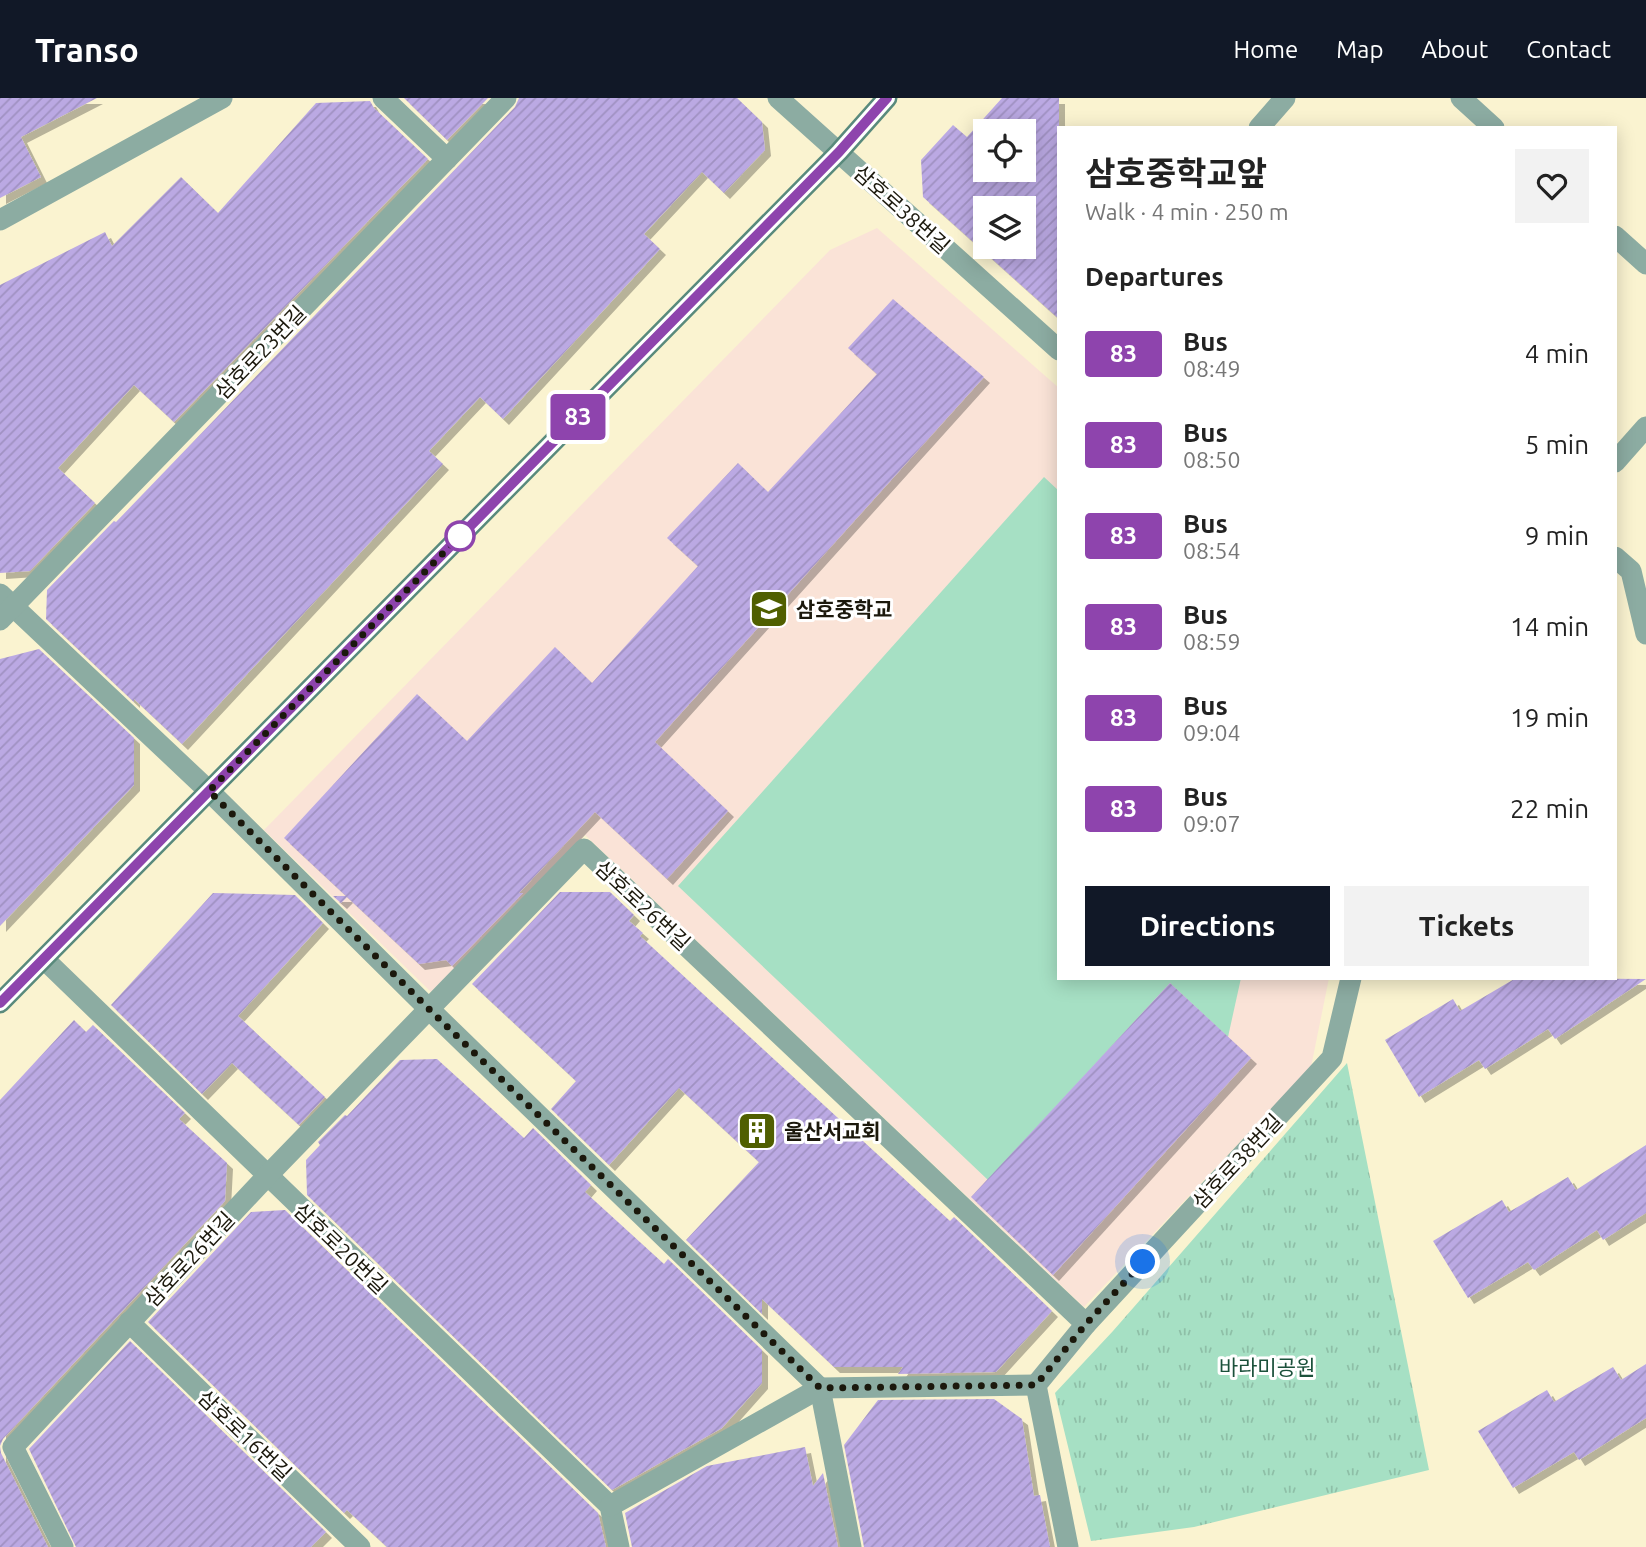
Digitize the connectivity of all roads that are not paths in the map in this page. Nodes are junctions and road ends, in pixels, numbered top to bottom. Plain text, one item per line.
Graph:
1 (222, 98) edge
2 (383, 98) edge
3 (506, 98) edge
4 (778, 98) edge
5 (887, 98) edge
6 (1285, 98) edge
7 (1461, 98) edge
8 (1261, 126) edge
9 (1492, 126) edge
10 (839, 152) junction
11 (447, 159) junction
12 (0, 220) edge
13 (1617, 238) edge
14 (1646, 264) edge
15 (1057, 346) edge
16 (1646, 428) edge
17 (1617, 460) edge
18 (1617, 559) edge
19 (4, 606) edge
20 (1646, 634) edge
21 (209, 791) junction
22 (44, 959) junction
23 (1351, 980) edge
24 (0, 1003) edge
25 (430, 1010) junction
26 (267, 1176) junction
27 (129, 1322) junction
28 (1086, 1324) junction
29 (1036, 1385) junction
30 (820, 1388) junction
31 (6, 1453) edge
32 (610, 1506) junction
33 (63, 1547) edge
34 (360, 1547) edge
35 (619, 1547) edge
36 (851, 1547) edge
37 (1068, 1547) edge

1 - 12 street
2 - 11 street
3 - 11 street, 삼호로23번길
4 - 10 street, 삼호로38번길
5 - 10 main road
6 - 8 street
7 - 9 street
10 - 15 street, 삼호로38번길
10 - 21 main road
11 - 19 street, 삼호로23번길
13 - 14 street
16 - 17 street
18 - 20 street
19 - 21 street, 삼호로23번길
21 - 22 main road
21 - 25 street, 삼호로23번길
22 - 24 main road
22 - 26 street, 삼호로20번길
23 - 28 street, 삼호로38번길
25 - 26 street, 삼호로26번길
25 - 28 street, 삼호로26번길
25 - 30 street, 삼호로23번길
26 - 27 street, 삼호로26번길
26 - 32 street, 삼호로20번길
27 - 31 street, 삼호로26번길
27 - 34 street, 삼호로16번길
28 - 29 street
29 - 30 street
29 - 37 street
30 - 32 street
30 - 36 street
31 - 33 street, 삼호로26번길
32 - 35 street

